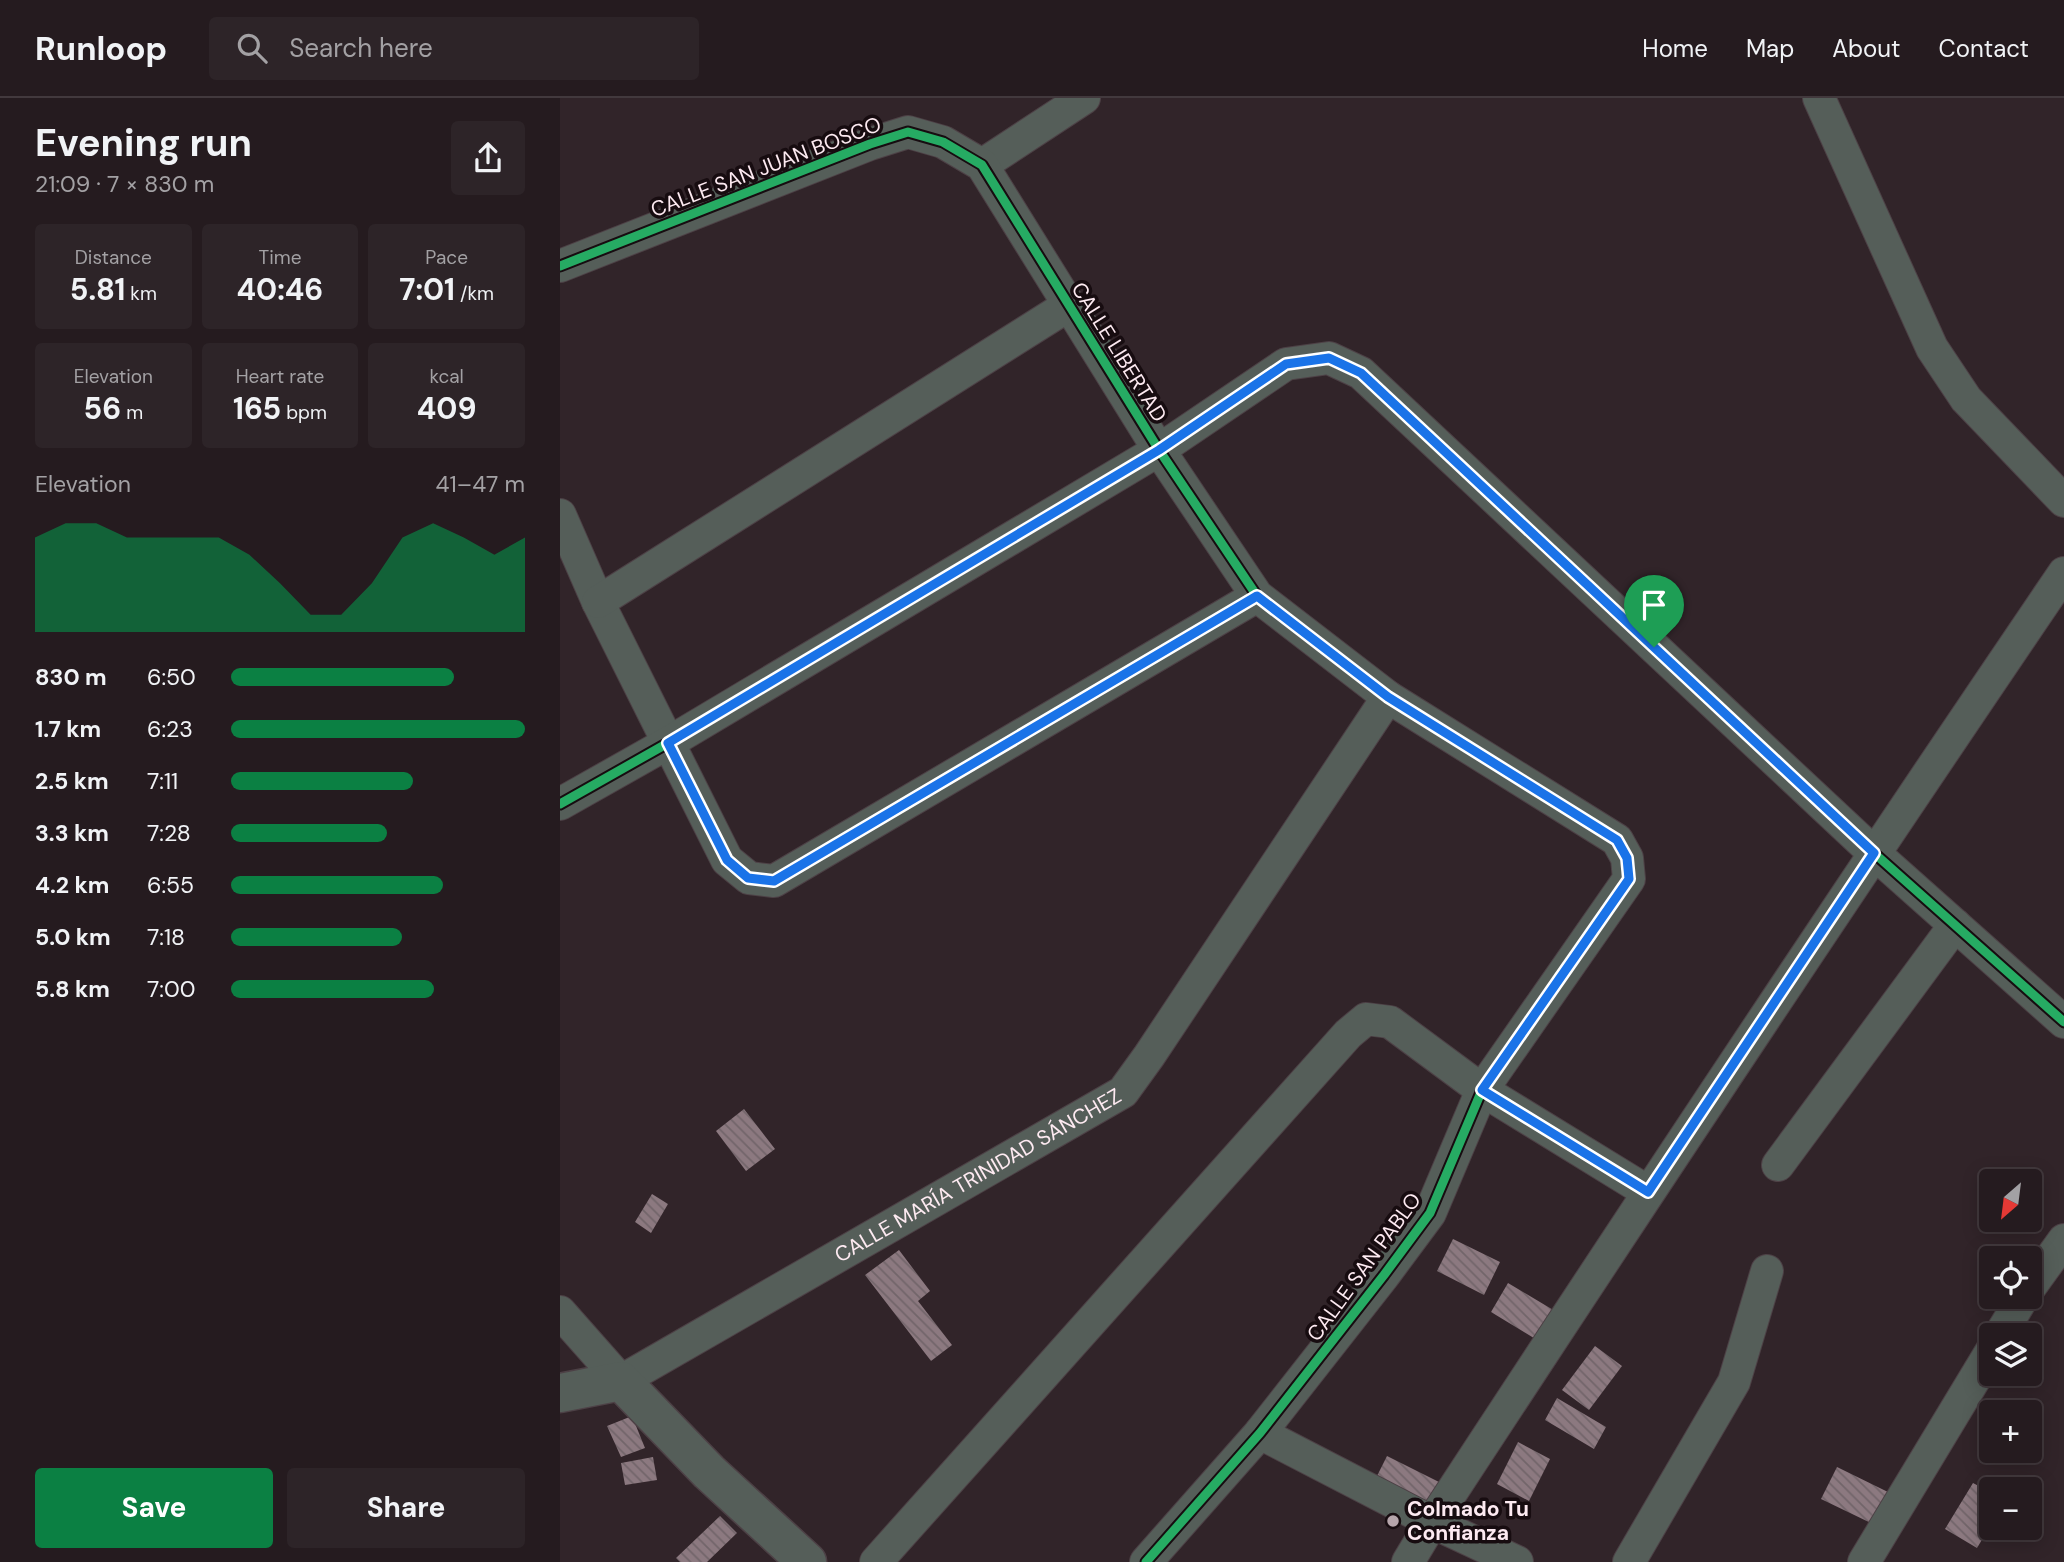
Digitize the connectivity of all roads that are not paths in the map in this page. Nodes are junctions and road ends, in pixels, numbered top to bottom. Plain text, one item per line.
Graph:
1 (1084, 98) edge
2 (1819, 98) edge
3 (982, 165) junction
4 (560, 266) edge
5 (1069, 304) junction
6 (1159, 450) junction
7 (2064, 501) edge
8 (560, 515) edge
9 (2064, 573) edge
10 (1257, 596) junction
11 (598, 602) junction
12 (1388, 697) junction
13 (668, 743) junction
14 (560, 804) edge
15 (1874, 853) junction
16 (1627, 858) joint
17 (1955, 925) junction
18 (2064, 1022) edge
19 (1482, 1090) junction
20 (1778, 1164) dead end
21 (1648, 1192) junction
22 (2064, 1240) edge
23 (2042, 1270) edge
24 (1767, 1271) dead end
25 (560, 1312) edge
26 (1979, 1372) edge
27 (621, 1381) junction
28 (560, 1393) edge
29 (1260, 1433) junction
30 (1432, 1522) junction
31 (807, 1562) edge
32 (876, 1562) edge
33 (1146, 1562) edge
34 (1408, 1562) edge
35 (1517, 1562) edge
36 (1629, 1562) edge
37 (1864, 1562) edge

1 - 3 street
2 - 7 street
3 - 4 street, CALLE SAN JUAN BOSCO
3 - 5 street, CALLE LIBERTAD
5 - 6 street, CALLE LIBERTAD
5 - 11 street
6 - 10 street, CALLE LIBERTAD
6 - 13 street
6 - 15 street
8 - 11 street
9 - 15 street
10 - 12 street, CALLE LIBERTAD
10 - 13 street
11 - 13 street
12 - 16 street, CALLE LIBERTAD
12 - 27 street, CALLE MARÍA TRINIDAD SÁNCHEZ
13 - 14 street
15 - 17 street
15 - 21 street
16 - 19 street, CALLE SAN PABLO
17 - 18 street
17 - 20 street
19 - 21 street
19 - 29 street, CALLE SAN PABLO
19 - 32 street
21 - 30 street
22 - 23 street
24 - 36 street
25 - 27 street
26 - 37 street
27 - 28 street, CALLE MARÍA TRINIDAD SÁNCHEZ
27 - 31 street
29 - 30 street
29 - 33 street, CALLE SAN PABLO
30 - 34 street
30 - 35 street

